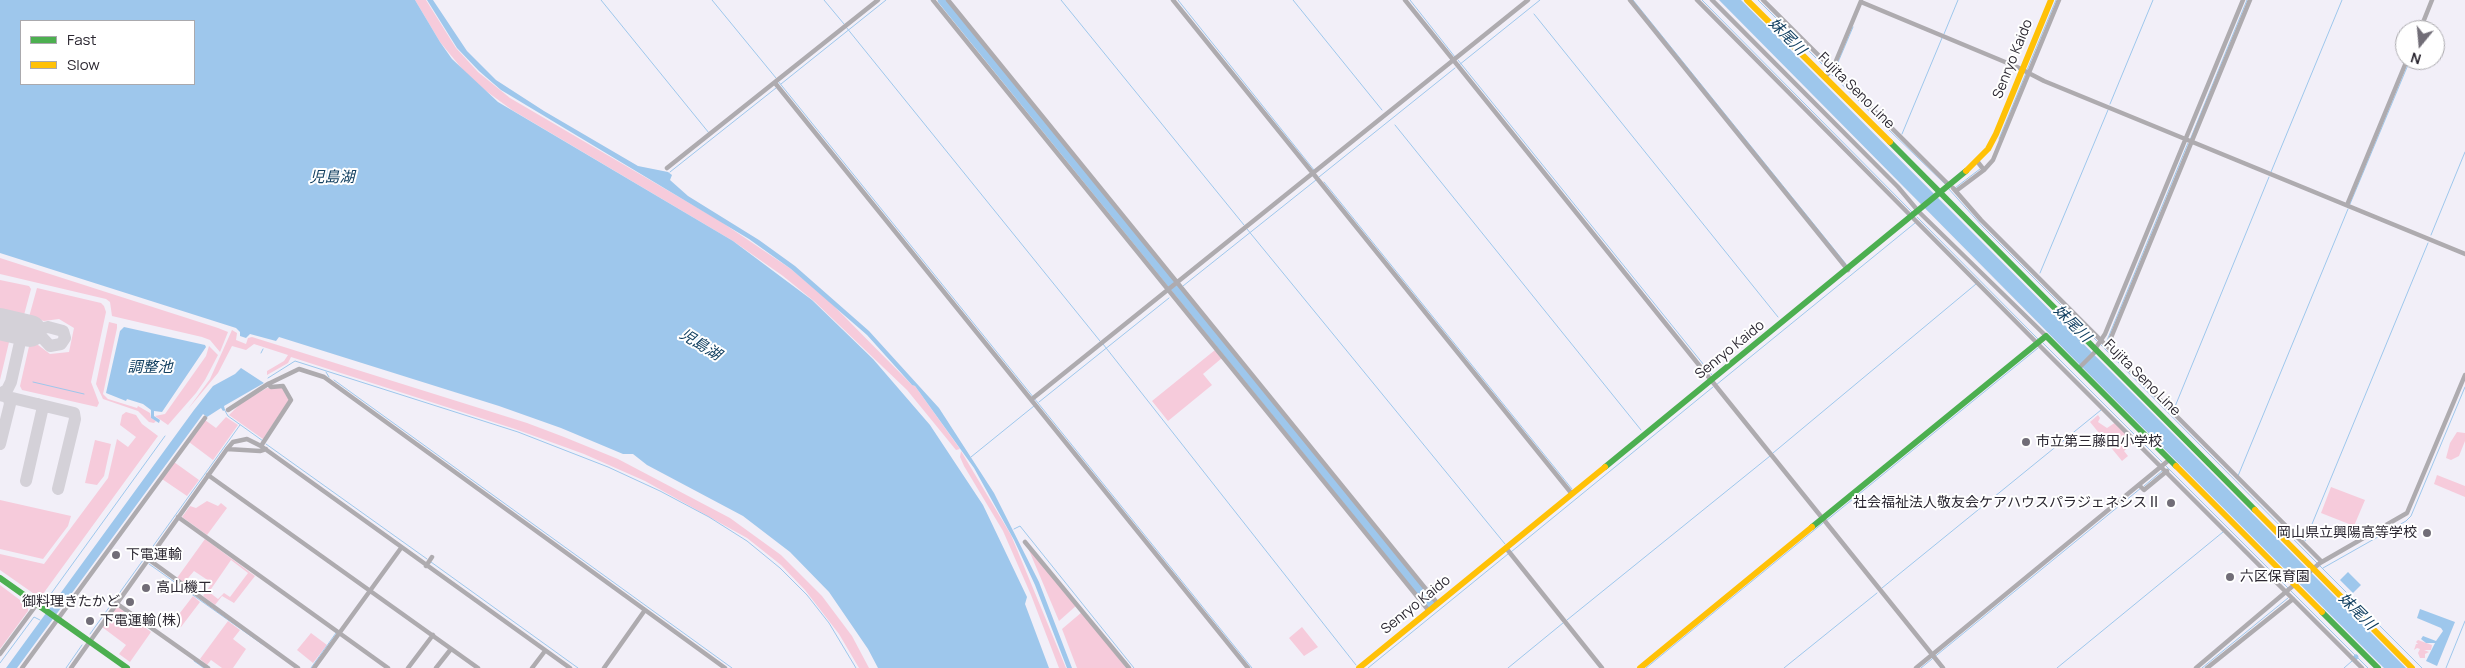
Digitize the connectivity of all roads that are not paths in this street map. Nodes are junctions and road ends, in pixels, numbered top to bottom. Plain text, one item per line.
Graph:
1 (878, 0) edge
2 (933, 0) edge
3 (948, 0) edge
4 (1173, 0) edge
5 (1405, 0) edge
6 (1528, 0) edge
7 (1630, 0) edge
8 (1697, 0) edge
9 (1712, 0) edge
10 (1748, 0) edge
11 (1763, 0) edge
12 (2051, 0) edge
13 (2059, 0) edge
14 (2243, 0) edge
15 (2250, 0) edge
16 (2432, 0) edge
17 (1861, 1) edge
18 (2424, 20) edge
19 (1455, 59) junction
20 (2403, 70) edge
21 (2026, 72) junction
22 (1829, 73) junction
23 (777, 83) junction
24 (1839, 136) junction
25 (2189, 141) junction
26 (1981, 166) junction
27 (667, 168) dead end
28 (1316, 175) junction
29 (1947, 183) dead end
30 (1940, 194) junction
31 (2347, 205) junction
32 (1921, 210) junction
33 (1909, 214) dead end
34 (1914, 219) dead end
35 (2465, 254) edge
36 (1848, 270) junction
37 (1180, 285) junction
38 (1169, 289) junction
39 (2040, 342) junction
40 (2101, 346) junction
41 (2075, 372) junction
42 (2465, 375) edge
43 (268, 384) junction
44 (1714, 384) junction
45 (1034, 401) junction
46 (228, 410) dead end
47 (205, 418) dead end
48 (263, 445) junction
49 (227, 449) junction
50 (2165, 466) junction
51 (208, 475) junction
52 (1572, 494) junction
53 (178, 517) junction
54 (1824, 521) junction
55 (1025, 542) dead end
56 (401, 548) junction
57 (1509, 551) junction
58 (148, 559) junction
59 (2316, 567) junction
60 (0, 578) edge
61 (2292, 589) junction
62 (370, 590) junction
63 (2294, 599) junction
64 (116, 602) junction
65 (37, 604) junction
66 (1438, 604) junction
67 (645, 610) junction
68 (1429, 611) junction
69 (57, 618) junction
70 (339, 633) junction
71 (433, 635) junction
72 (89, 641) junction
73 (451, 648) junction
74 (545, 651) junction
75 (0, 654) edge
76 (1934, 656) junction
77 (569, 665) edge
78 (22, 668) edge
79 (70, 668) edge
80 (127, 668) edge
81 (208, 668) edge
82 (298, 668) edge
83 (314, 668) edge
84 (388, 668) edge
85 (408, 668) edge
86 (436, 668) edge
87 (478, 668) edge
88 (532, 668) edge
89 (604, 668) edge
90 (725, 668) edge
91 (1128, 668) edge
92 (1248, 668) edge
93 (1359, 668) edge
94 (1602, 668) edge
95 (1640, 668) edge
96 (1916, 668) edge
97 (1943, 668) edge
98 (2196, 668) edge
99 (2207, 668) edge
100 (2362, 668) edge
101 (2378, 668) edge
102 (2412, 668) edge

1 - 23 street
2 - 38 street
3 - 37 street
4 - 28 street
5 - 19 street
6 - 19 street
7 - 36 street
8 - 24 street
9 - 24 street
10 - 22 street, Fujita Seno Line
11 - 22 street
12 - 21 street, Senryo Kaido
13 - 21 street
14 - 25 street
15 - 25 street
16 - 18 street
17 - 21 street
17 - 22 street
19 - 28 street
19 - 44 street
20 - 31 street
21 - 25 street
21 - 26 street, Senryo Kaido
21 - 26 street
22 - 29 street
22 - 30 street, Fujita Seno Line
23 - 27 street
23 - 45 street
24 - 32 street
24 - 33 street
25 - 31 street
25 - 40 street
26 - 30 street, Senryo Kaido
26 - 40 street
28 - 37 street
28 - 52 street
30 - 32 street, Senryo Kaido
30 - 40 street, Fujita Seno Line
31 - 35 street
32 - 36 street, Senryo Kaido
32 - 39 street
34 - 39 street
36 - 44 street, Senryo Kaido
37 - 38 street
37 - 66 street
38 - 45 street
38 - 68 street
39 - 41 street
39 - 41 street
39 - 54 street
40 - 41 street
40 - 59 street, Fujita Seno Line
40 - 59 street
41 - 50 street
41 - 50 street
42 - 59 street
43 - 46 street
43 - 48 street
43 - 67 street
44 - 52 street, Senryo Kaido
44 - 54 street
45 - 92 street
47 - 69 street
48 - 49 street
48 - 49 street
48 - 56 street
49 - 51 street
50 - 61 street
50 - 61 street
50 - 76 street
51 - 53 street
51 - 62 street
52 - 57 street, Senryo Kaido
53 - 58 street
53 - 70 street
54 - 76 street
54 - 95 street
55 - 91 street
56 - 62 street
56 - 74 street
57 - 66 street, Senryo Kaido
57 - 94 street
58 - 64 street
58 - 82 street
59 - 61 street
59 - 102 street, Fujita Seno Line
60 - 65 street
61 - 63 street
61 - 98 street
61 - 101 street
62 - 70 street
62 - 71 street
63 - 99 street
63 - 100 street
64 - 72 street
64 - 81 street
65 - 69 street
65 - 75 street
66 - 68 street, Senryo Kaido
67 - 89 street
67 - 90 street
68 - 93 street, Senryo Kaido
69 - 72 street
69 - 78 street
70 - 83 street
70 - 84 street
71 - 73 street
71 - 85 street
72 - 79 street
72 - 80 street
73 - 86 street
73 - 87 street
74 - 77 street
74 - 88 street
76 - 96 street
76 - 97 street

